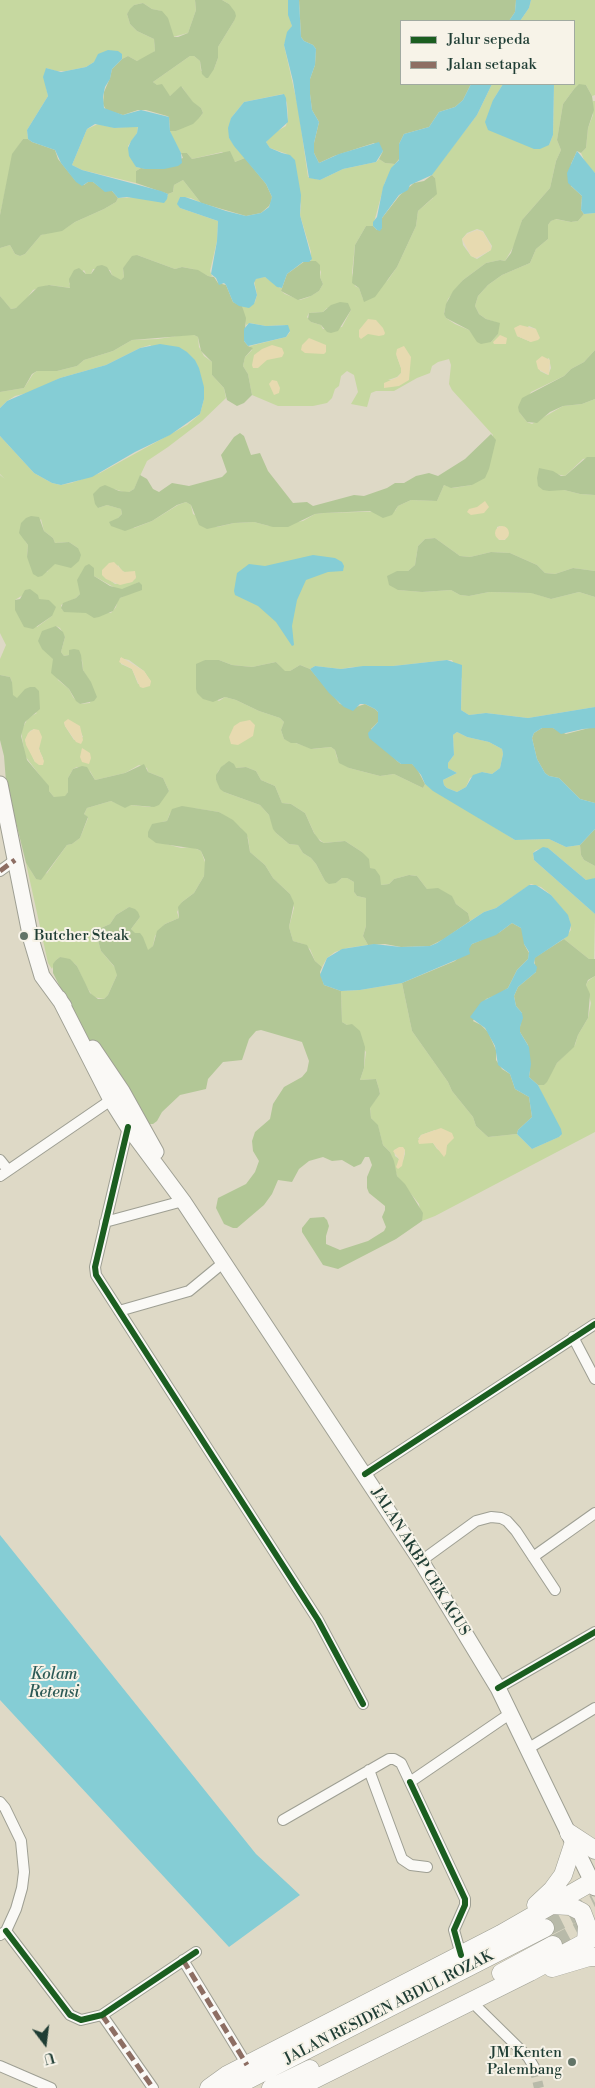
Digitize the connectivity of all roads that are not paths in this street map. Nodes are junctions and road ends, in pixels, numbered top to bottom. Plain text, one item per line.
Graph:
1 (0, 784) edge
2 (15, 860) junction
3 (0, 871) edge
4 (59, 998) junction
5 (111, 1100) junction
6 (128, 1128) junction
7 (0, 1160) edge
8 (4, 1173) edge
9 (183, 1202) junction
10 (105, 1222) junction
11 (223, 1263) junction
12 (119, 1311) junction
13 (595, 1324) edge
14 (572, 1337) junction
15 (595, 1379) edge
16 (364, 1474) junction
17 (595, 1513) edge
18 (533, 1557) junction
19 (422, 1561) junction
20 (554, 1590) dead end
21 (595, 1632) edge
22 (498, 1688) junction
23 (363, 1704) dead end
24 (595, 1708) edge
25 (511, 1713) junction
26 (529, 1748) junction
27 (369, 1770) junction
28 (410, 1782) junction
29 (0, 1802) edge
30 (283, 1820) dead end
31 (571, 1838) junction
32 (595, 1850) edge
33 (427, 1867) dead end
34 (594, 1883) edge
35 (551, 1905) junction
36 (545, 1928) tunnel mouth
37 (3, 1933) edge
38 (501, 1934) junction
39 (590, 1939) edge
40 (553, 1945) tunnel mouth
41 (196, 1952) dead end
42 (461, 1955) junction
43 (595, 1957) edge
44 (183, 1960) junction
45 (530, 1972) junction
46 (471, 2000) junction
47 (102, 2015) junction
48 (247, 2065) junction
49 (0, 2066) edge
50 (534, 2067) tunnel mouth
51 (51, 2088) edge
52 (153, 2088) edge
53 (209, 2088) edge
54 (232, 2088) edge
55 (271, 2088) edge
56 (297, 2088) edge

1 - 2 main road, JALAN AKBP CEK AGUS
2 - 3 street
2 - 4 main road, JALAN AKBP CEK AGUS
4 - 5 main road, JALAN AKBP CEK AGUS
4 - 9 main road, JALAN AKBP CEK AGUS
5 - 6 main road, JALAN AKBP CEK AGUS
5 - 8 street
6 - 9 main road, JALAN AKBP CEK AGUS
6 - 10 street
7 - 8 street
9 - 10 street
9 - 11 main road, JALAN AKBP CEK AGUS
10 - 12 street
11 - 12 street
11 - 16 main road, JALAN AKBP CEK AGUS
12 - 23 street
13 - 14 street
14 - 15 street
14 - 16 street
16 - 19 main road, JALAN AKBP CEK AGUS
17 - 18 street
18 - 19 street
18 - 20 street
19 - 22 main road, JALAN AKBP CEK AGUS
21 - 22 street
22 - 25 main road, JALAN AKBP CEK AGUS
24 - 26 street
25 - 26 main road, JALAN AKBP CEK AGUS
25 - 28 street
26 - 31 main road, JALAN AKBP CEK AGUS
27 - 28 street
27 - 30 street
27 - 33 street
28 - 42 street
29 - 37 street
31 - 32 highway
31 - 34 main road, JALAN AKBP CEK AGUS
31 - 38 highway
34 - 35 highway
35 - 38 highway
35 - 39 highway
36 - 54 highway, JALAN RESIDEN ABDUL ROZAK
37 - 47 street
38 - 42 highway
39 - 45 highway
40 - 55 highway, JALAN RESIDEN ABDUL ROZAK
41 - 44 street
42 - 48 highway
43 - 45 highway
44 - 47 street
44 - 48 street
45 - 46 highway
46 - 50 street
46 - 56 highway
47 - 52 street
48 - 53 highway
49 - 51 street

